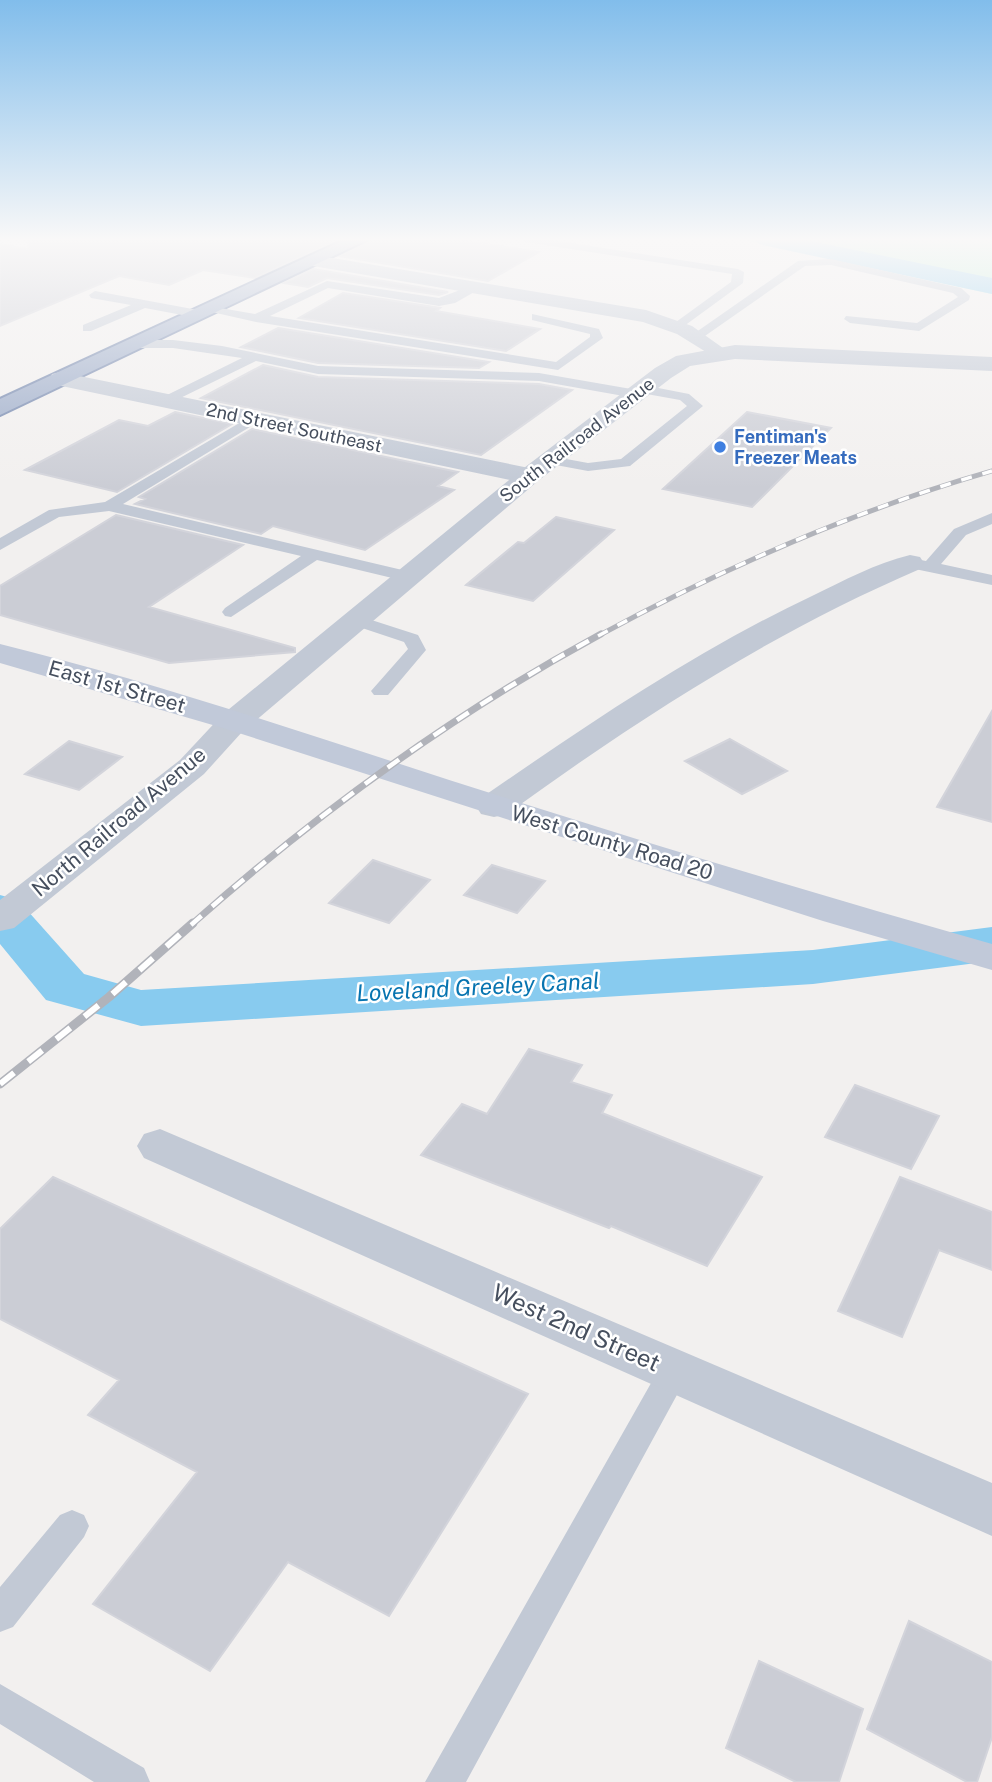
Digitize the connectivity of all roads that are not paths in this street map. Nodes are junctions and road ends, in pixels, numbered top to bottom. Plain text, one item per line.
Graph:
1 (101, 322) edge
2 (182, 322) edge
3 (280, 322) edge
4 (556, 322) edge
5 (661, 322) edge
6 (697, 322) edge
7 (702, 322) edge
8 (871, 322) edge
9 (927, 322) edge
10 (87, 328) dead end
11 (689, 330) junction
12 (135, 344) junction
13 (719, 353) junction
14 (254, 356) junction
15 (992, 364) edge
16 (558, 366) junction
17 (60, 379) junction
18 (643, 388) junction
19 (166, 401) junction
20 (0, 408) edge
21 (253, 419) junction
22 (539, 468) junction
23 (109, 506) junction
24 (992, 518) edge
25 (0, 545) edge
26 (314, 555) junction
27 (920, 565) junction
28 (409, 577) junction
29 (992, 580) edge
30 (231, 612) dead end
31 (356, 621) junction
32 (0, 653) edge
33 (381, 691) dead end
34 (235, 721) junction
35 (494, 806) junction
36 (0, 919) edge
37 (992, 957) edge
38 (160, 1146) dead end
39 (674, 1371) junction
40 (992, 1510) edge
41 (72, 1526) dead end
42 (0, 1615) edge
43 (0, 1703) edge
44 (130, 1782) edge
45 (445, 1782) edge

1 - 10 lane
2 - 12 highway
3 - 16 lane
4 - 16 lane
5 - 11 street
6 - 11 lane
7 - 11 lane
8 - 9 lane
11 - 13 street
12 - 14 lane
12 - 17 highway
13 - 15 street, South Railroad Avenue
13 - 18 street, South Railroad Avenue
14 - 18 lane
14 - 19 lane
16 - 18 lane
17 - 19 street, 2nd Street Southeast
17 - 20 highway
18 - 22 street, South Railroad Avenue
18 - 22 lane
19 - 21 street, 2nd Street Southeast
21 - 22 street, 2nd Street Southeast
21 - 23 lane
22 - 28 street, South Railroad Avenue
23 - 25 lane
23 - 26 lane
24 - 27 lane
26 - 28 lane
26 - 30 lane
27 - 29 lane
27 - 35 street
28 - 31 street, South Railroad Avenue
31 - 33 lane
31 - 34 street, South Railroad Avenue
32 - 34 main road, East 1st Street
34 - 35 main road, West County Road 20
34 - 36 street, North Railroad Avenue
35 - 37 main road, West County Road 20
38 - 39 street, West 2nd Street
39 - 40 street, West 2nd Street
39 - 45 lane
41 - 42 lane
43 - 44 lane

